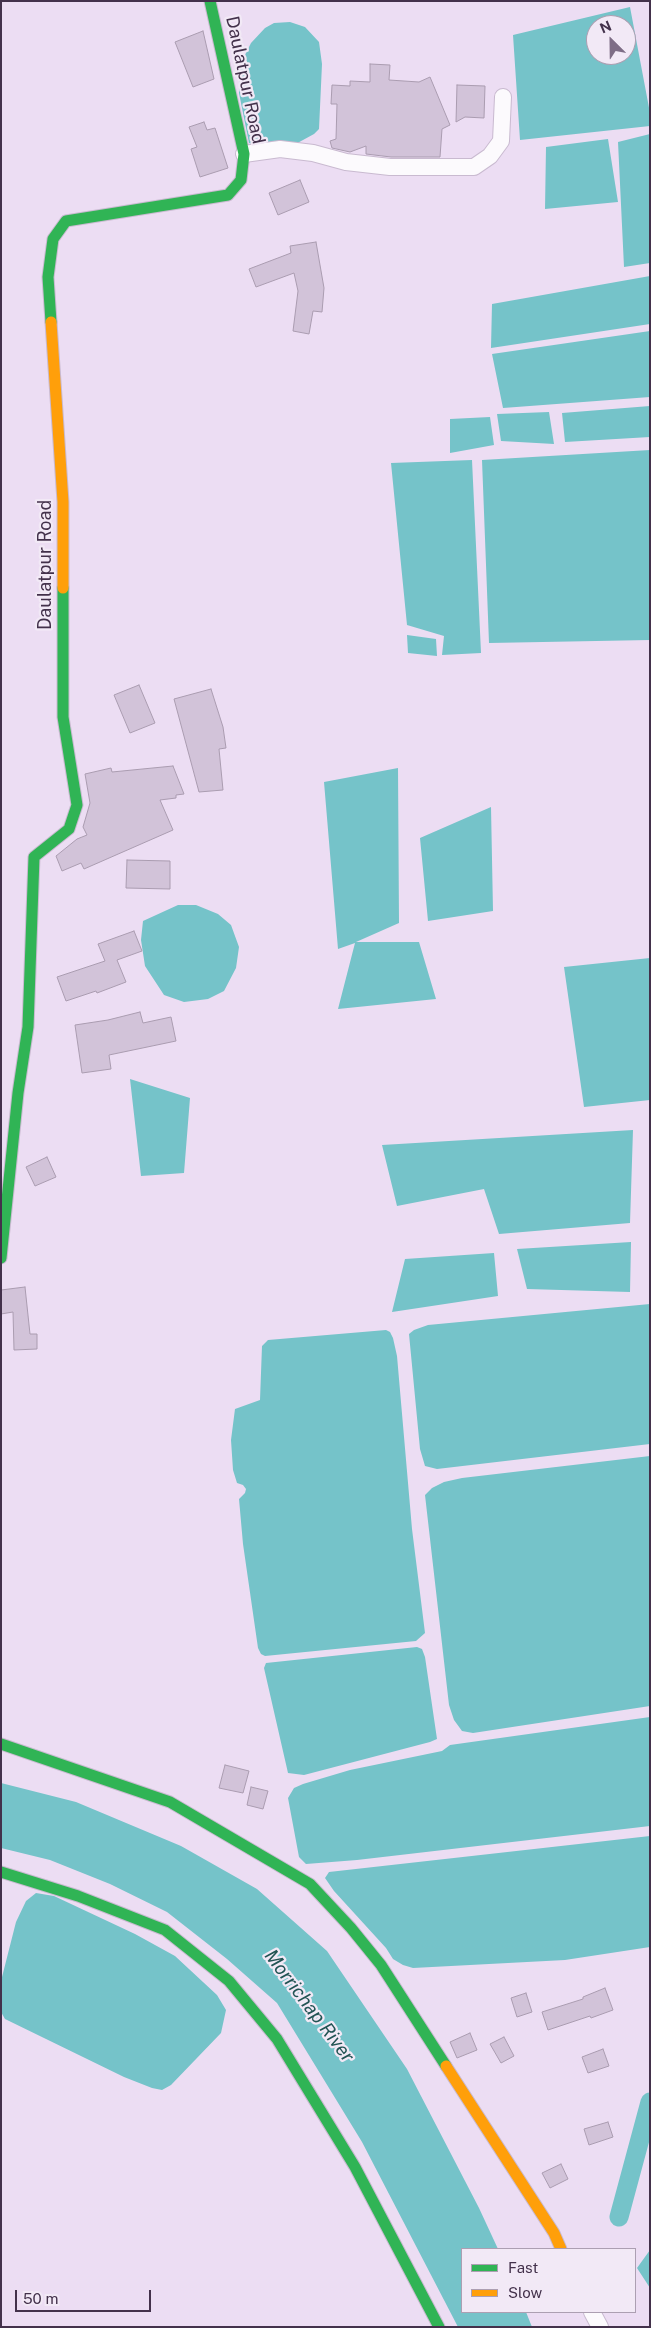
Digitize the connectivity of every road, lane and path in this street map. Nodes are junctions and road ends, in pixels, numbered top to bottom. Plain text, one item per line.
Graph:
1 (210, 1) edge
2 (503, 96) dead end
3 (244, 154) junction
4 (1, 1258) edge
5 (1, 1744) edge
6 (1, 1872) edge
7 (561, 2248) edge
8 (593, 2313) edge
9 (439, 2327) edge
10 (600, 2327) edge

1 - 3 street, Daulatpur Road
2 - 3 street
3 - 4 street, Daulatpur Road
5 - 7 street
6 - 9 street
8 - 10 street

